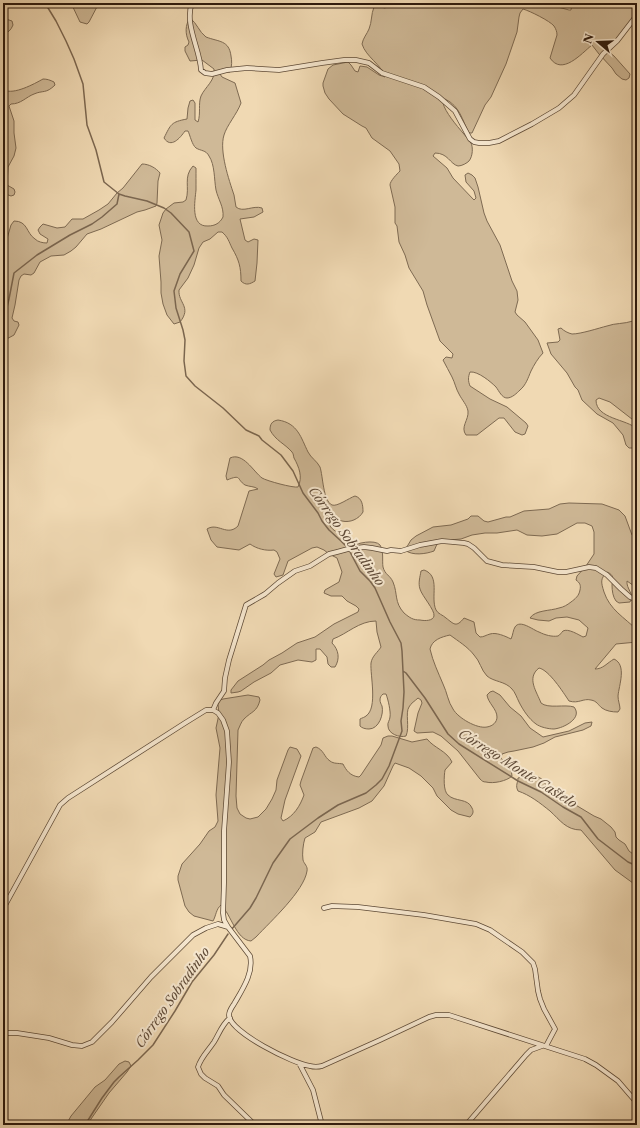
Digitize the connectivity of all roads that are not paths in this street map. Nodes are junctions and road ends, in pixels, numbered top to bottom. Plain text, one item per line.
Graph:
1 (192, 3) edge
2 (637, 16) edge
3 (637, 600) edge
4 (213, 710) junction
5 (324, 908) dead end
6 (3, 909) edge
7 (228, 927) junction
8 (230, 1018) junction
9 (3, 1024) edge
10 (4, 1034) edge
11 (544, 1046) junction
12 (299, 1063) junction
13 (637, 1103) edge
14 (255, 1125) edge
15 (322, 1125) edge
16 (466, 1125) edge

1 - 2 street
3 - 4 street
4 - 6 street
4 - 7 street
5 - 11 street
7 - 8 street
7 - 10 street
8 - 12 street
8 - 14 street
9 - 10 street
11 - 12 street
11 - 13 street
11 - 16 street
12 - 15 street

